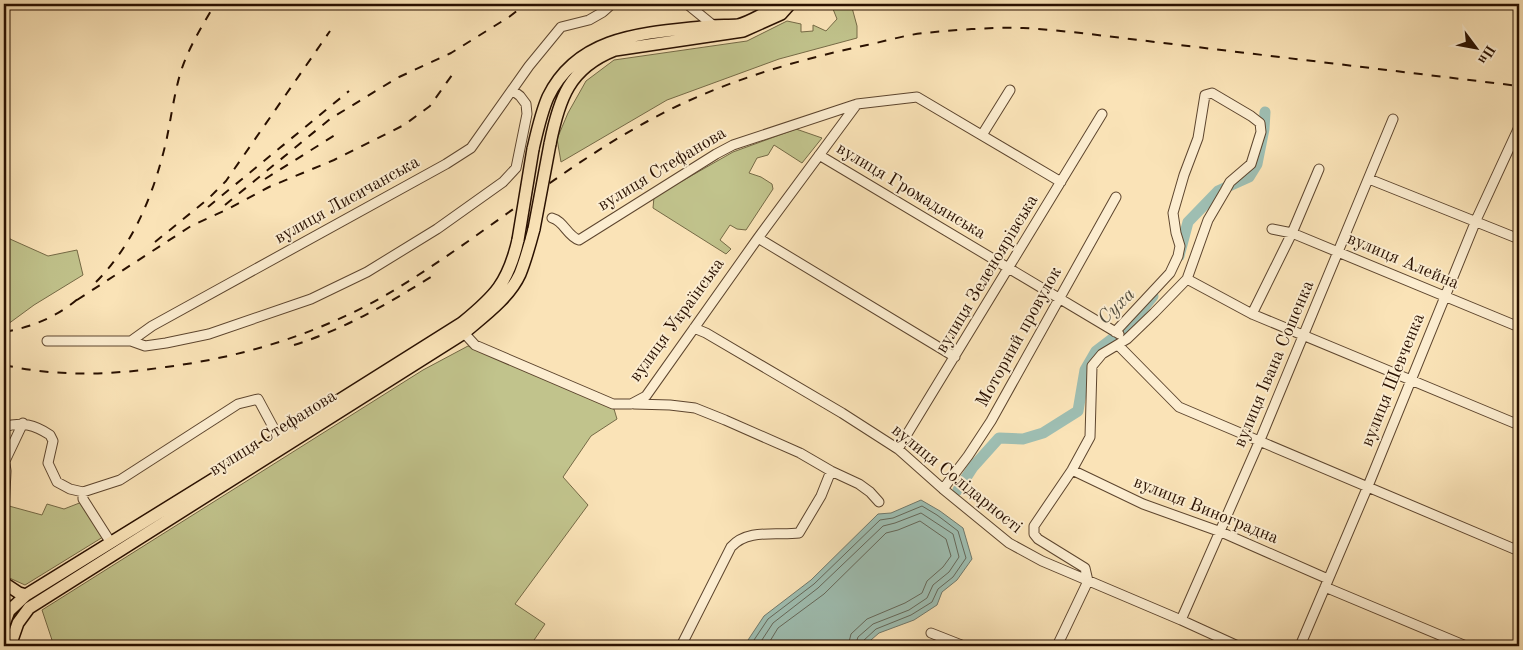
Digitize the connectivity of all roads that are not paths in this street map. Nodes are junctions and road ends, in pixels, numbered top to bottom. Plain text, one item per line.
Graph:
1 (612, 4) edge
2 (687, 4) edge
3 (778, 4) edge
4 (790, 4) edge
5 (714, 26) junction
6 (512, 90) junction
7 (1010, 90) dead end
8 (857, 104) junction
9 (1102, 114) dead end
10 (1393, 119) dead end
11 (1519, 127) edge
12 (982, 135) junction
13 (1515, 147) edge
14 (819, 155) junction
15 (1319, 169) dead end
16 (1369, 178) junction
17 (1061, 182) junction
18 (1116, 197) dead end
19 (552, 218) dead end
20 (1476, 221) junction
21 (1272, 229) dead end
22 (1292, 233) junction
23 (758, 238) junction
24 (1519, 239) edge
25 (1338, 251) junction
26 (1008, 269) junction
27 (1187, 278) junction
28 (1444, 297) junction
29 (1060, 300) junction
30 (1252, 314) junction
31 (1519, 327) edge
32 (463, 328) junction
33 (694, 328) junction
34 (1115, 332) junction
35 (1302, 335) junction
36 (1126, 338) junction
37 (47, 341) dead end
38 (131, 341) junction
39 (1118, 345) junction
40 (955, 357) junction
41 (1410, 381) junction
42 (632, 404) junction
43 (22, 423) junction
44 (1519, 425) edge
45 (4, 427) edge
46 (279, 438) junction
47 (1260, 440) junction
48 (898, 449) junction
49 (5, 458) edge
50 (1072, 470) junction
51 (831, 471) junction
52 (1368, 486) junction
53 (942, 489) junction
54 (83, 492) junction
55 (5, 495) edge
56 (879, 502) dead end
57 (4, 514) edge
58 (1220, 532) junction
59 (111, 543) junction
60 (1519, 551) edge
61 (1088, 582) junction
62 (4, 583) edge
63 (1327, 583) junction
64 (26, 595) junction
65 (4, 598) edge
66 (9, 612) junction
67 (1181, 620) junction
68 (18, 623) junction
69 (4, 624) edge
70 (931, 633) dead end
71 (10, 646) edge
72 (681, 646) edge
73 (964, 646) edge
74 (1056, 646) edge
75 (1238, 646) edge
76 (1300, 646) edge
77 (1466, 646) edge

1 - 6 street, вулиця Лисичанська
2 - 5 street
3 - 5 main road
4 - 32 main road, вулиця Стефанова, bridge
5 - 32 main road, вулиця Стефанова, bridge
6 - 38 street, вулиця Лисичанська
6 - 38 street
7 - 12 street
8 - 12 street
8 - 14 street, вулиця Українська
8 - 19 street, вулиця Стефанова
9 - 17 street, вулиця Зеленоярівська
10 - 16 street, вулиця Івана Сошенка
11 - 13 street, вулиця Шевченка
12 - 17 street
13 - 20 street, вулиця Шевченка
14 - 23 street, вулиця Українська
14 - 26 street, вулиця Громадянська
15 - 22 street
16 - 20 street
16 - 25 street, вулиця Івана Сошенка
17 - 26 street, вулиця Зеленоярівська
18 - 29 street, Моторний провулок
20 - 24 street
20 - 28 street, вулиця Шевченка
21 - 22 street, вулиця Алейна
22 - 25 street, вулиця Алейна
22 - 30 street
23 - 33 street, вулиця Українська
23 - 40 street
25 - 28 street, вулиця Алейна
25 - 35 street, вулиця Івана Сошенка
26 - 29 street, вулиця Громадянська
26 - 40 street, вулиця Зеленоярівська
27 - 30 street
27 - 34 street
27 - 36 street
28 - 31 street, вулиця Алейна
28 - 41 street, вулиця Шевченка
29 - 34 street, вулиця Громадянська
29 - 53 street, Моторний провулок
30 - 35 street
32 - 42 street, вулиця Українська
32 - 46 main road, вулиця Стефанова
32 - 68 main road, вулиця Стефанова
33 - 42 street, вулиця Українська
33 - 48 street, вулиця Солідарності
34 - 36 street, вулиця Громадянська
35 - 41 street
35 - 47 street, вулиця Івана Сошенка
36 - 39 street
37 - 38 street
39 - 47 street
39 - 50 street
40 - 48 street, вулиця Зеленоярівська
41 - 44 street
41 - 52 street, вулиця Шевченка
42 - 51 street
43 - 45 street
43 - 49 street
43 - 54 street
46 - 54 street
46 - 59 main road, вулиця Стефанова
47 - 52 street
47 - 58 street, вулиця Івана Сошенка
48 - 53 street, вулиця Солідарності
49 - 55 street
50 - 58 street, вулиця Виноградна
50 - 61 street
51 - 56 street
51 - 72 street
52 - 60 street
52 - 63 street, вулиця Шевченка
53 - 61 street, вулиця Солідарності
54 - 59 street
55 - 57 street
58 - 63 street, вулиця Виноградна
58 - 67 street, вулиця Івана Сошенка
59 - 64 main road, вулиця Стефанова
61 - 67 street, вулиця Солідарності
61 - 74 street
62 - 64 main road
63 - 76 street, вулиця Шевченка
63 - 77 street, вулиця Виноградна
64 - 66 main road, вулиця Стефанова
65 - 66 street
66 - 68 main road
66 - 69 main road
67 - 75 street, вулиця Солідарності
68 - 71 main road, вулиця Стефанова
70 - 73 street

